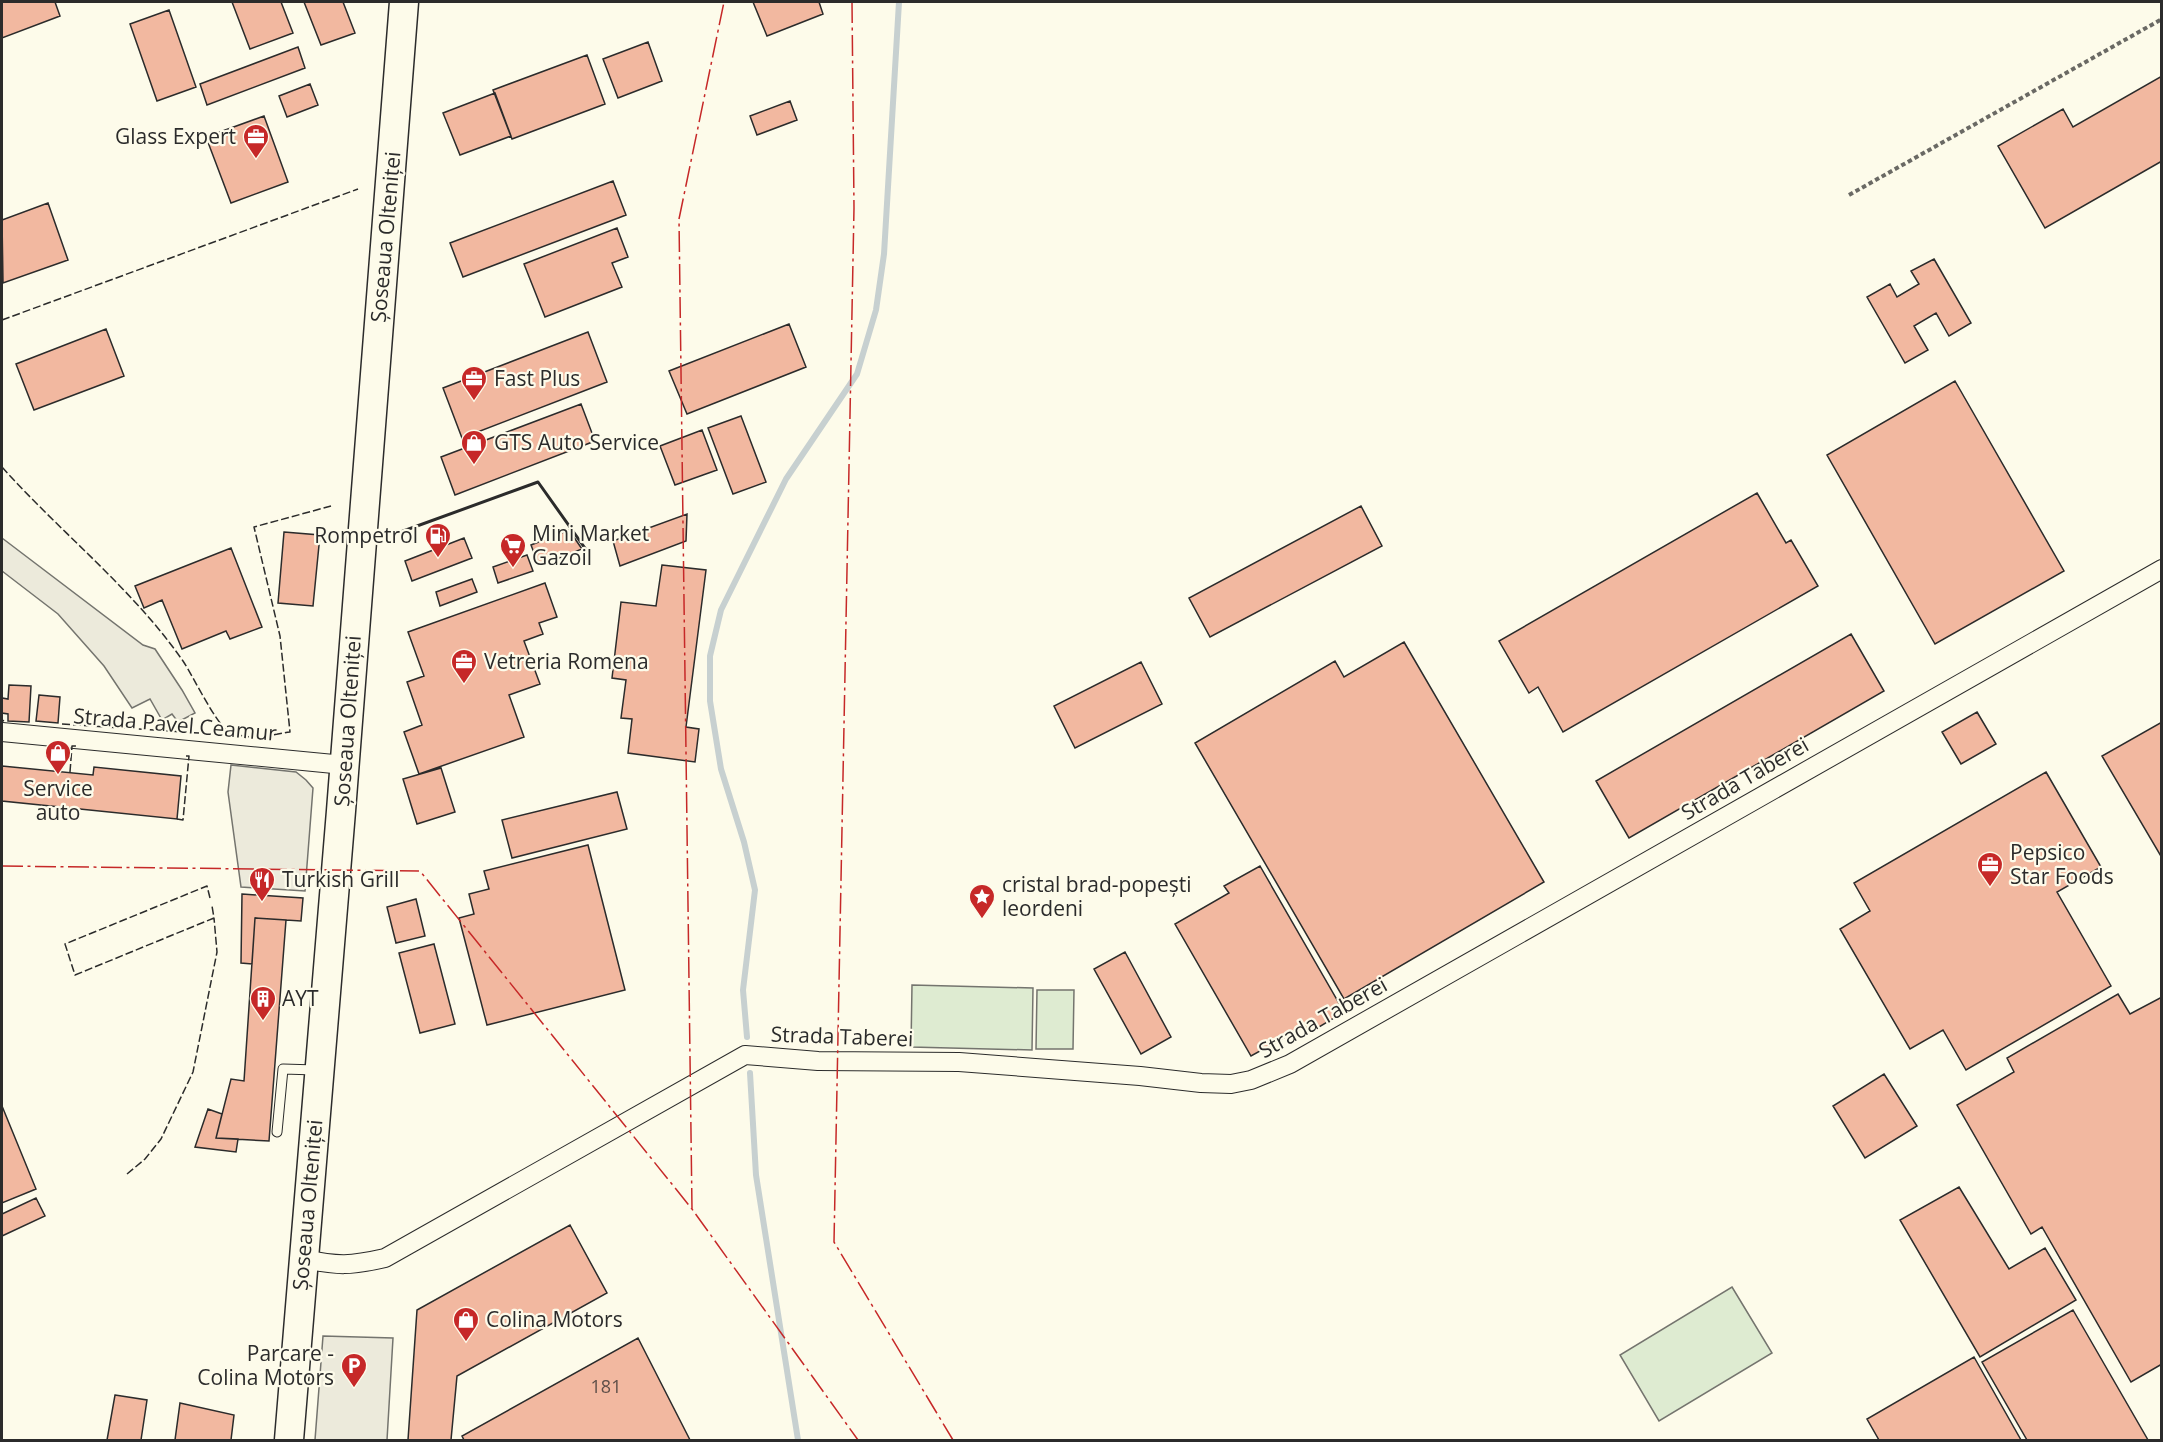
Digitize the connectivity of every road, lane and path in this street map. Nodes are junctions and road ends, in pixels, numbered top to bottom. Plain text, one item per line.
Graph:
1 (404, 2) edge
2 (2162, 19) edge
3 (1849, 195) dead end
4 (2162, 569) edge
5 (2, 732) edge
6 (344, 765) junction
7 (319, 1071) junction
8 (277, 1132) dead end
9 (304, 1259) junction
10 (288, 1440) edge

1 - 6 main road, Șoseaua Olteniței
2 - 3 path
4 - 9 street, Strada Taberei
5 - 6 street, Strada Pavel Ceamur
6 - 7 main road, Șoseaua Olteniței
7 - 8 lane
7 - 9 main road, Șoseaua Olteniței
9 - 10 main road, Șoseaua Olteniței

